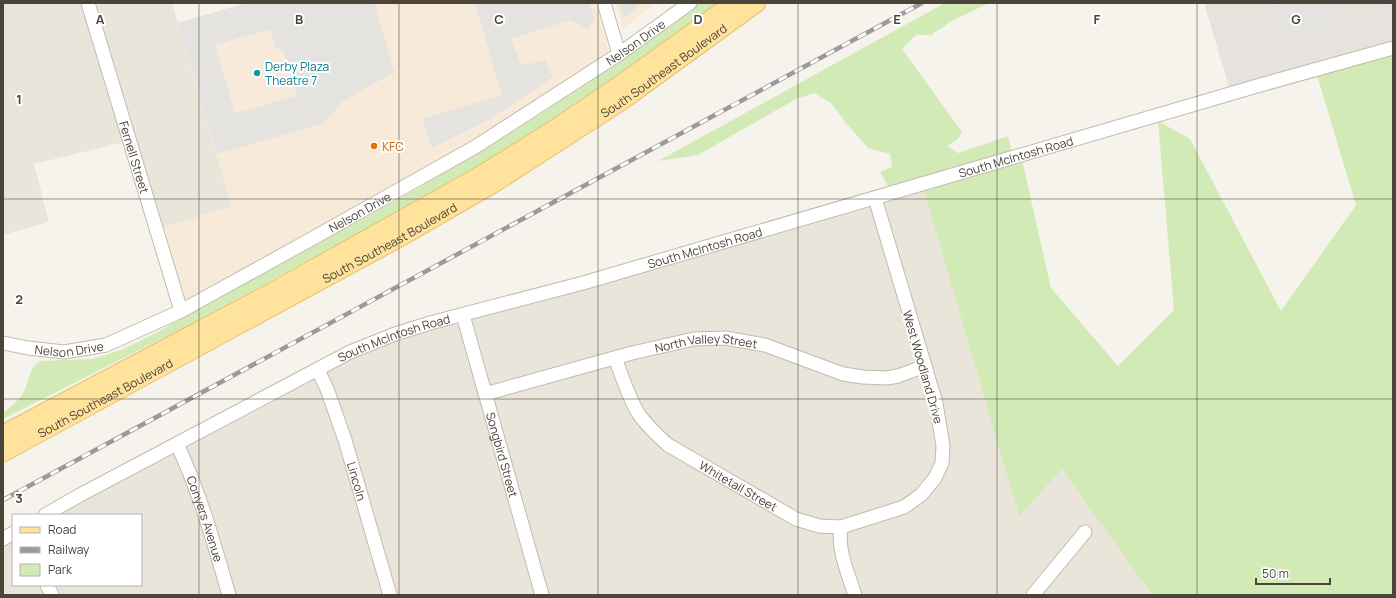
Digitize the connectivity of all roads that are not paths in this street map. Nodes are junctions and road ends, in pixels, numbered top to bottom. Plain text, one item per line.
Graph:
1 (88, 3) edge
2 (604, 3) edge
3 (690, 3) edge
4 (733, 3) edge
5 (757, 3) edge
6 (1393, 48) edge
7 (619, 54) junction
8 (875, 198) junction
9 (181, 311) junction
10 (463, 315) junction
11 (3, 343) edge
12 (615, 358) junction
13 (925, 366) junction
14 (318, 370) junction
15 (485, 394) junction
16 (3, 434) edge
17 (177, 444) junction
18 (3, 452) edge
19 (47, 514) edge
20 (841, 526) junction
21 (1085, 532) dead end
22 (12, 534) edge
23 (3, 539) edge
24 (47, 586) edge
25 (52, 595) edge
26 (229, 595) edge
27 (390, 595) edge
28 (542, 595) edge
29 (855, 595) edge
30 (1033, 595) edge

1 - 9 street, Fernell Street
2 - 7 street
3 - 7 street, Nelson Drive
4 - 16 main road, South Southeast Boulevard
5 - 18 main road, South Southeast Boulevard
6 - 8 street, South McIntosh Road
7 - 9 street, Nelson Drive
8 - 10 street, South McIntosh Road
8 - 13 street, West Woodland Drive
9 - 11 street, Nelson Drive
10 - 14 street, South McIntosh Road
10 - 15 street, Songbird Street
12 - 13 street, North Valley Street
12 - 15 street, North Valley Street
12 - 20 street, Whitetail Street
13 - 20 street, West Woodland Drive
14 - 17 street, South McIntosh Road
14 - 27 street, Lincoln
15 - 28 street, Songbird Street
17 - 19 street, South McIntosh Road
17 - 26 street, Conyers Avenue
20 - 29 street
21 - 30 street
22 - 23 street
24 - 25 street

